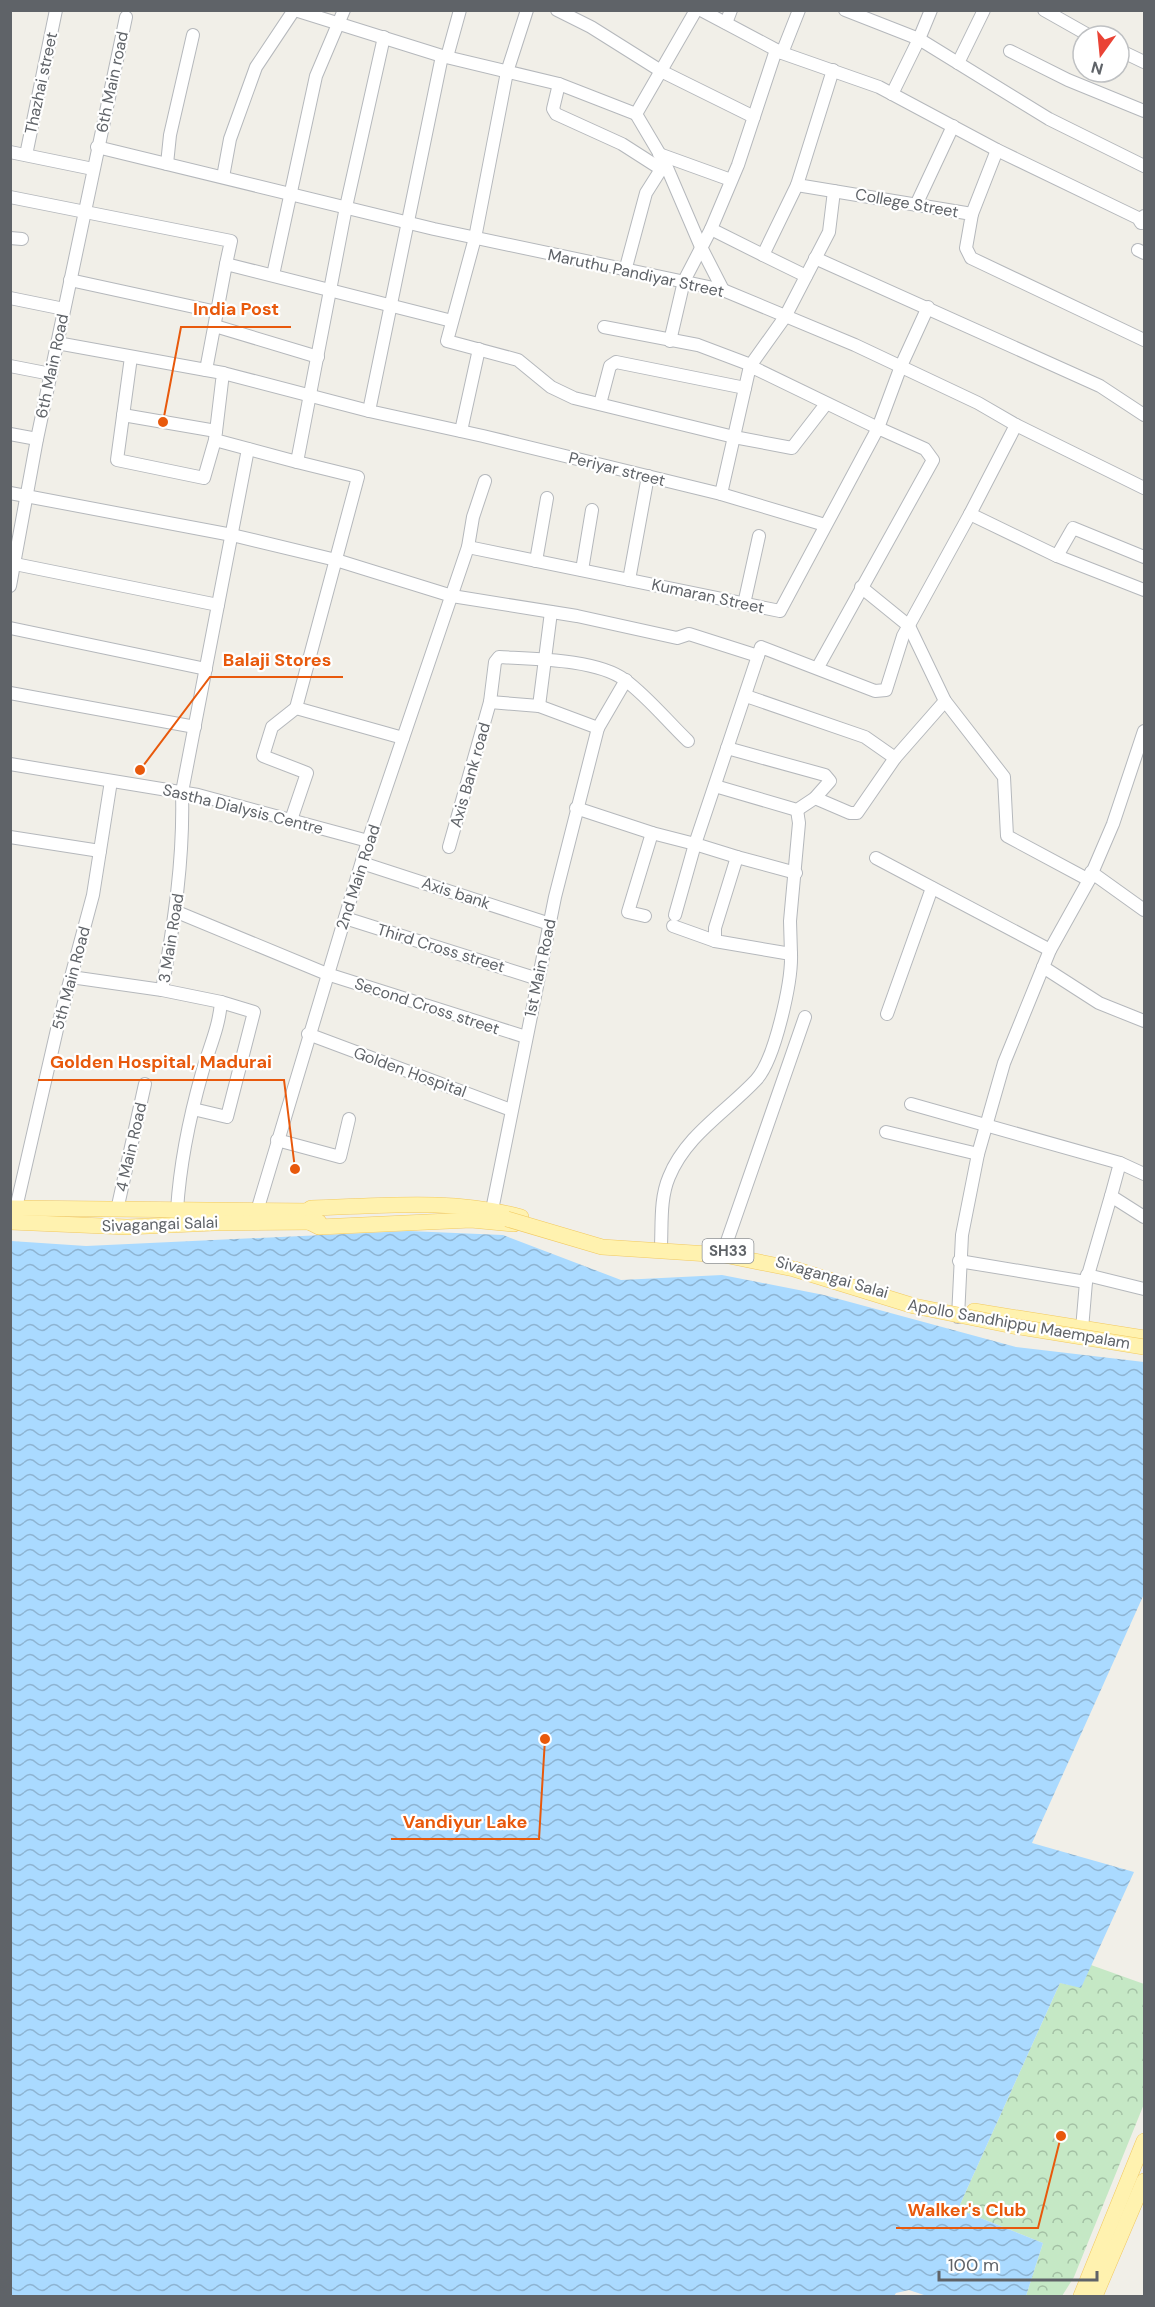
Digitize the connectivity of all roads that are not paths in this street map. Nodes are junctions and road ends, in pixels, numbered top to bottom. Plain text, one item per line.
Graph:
1 (56, 10) edge
2 (295, 10) edge
3 (344, 10) edge
4 (460, 10) edge
5 (527, 10) edge
6 (557, 10) edge
7 (696, 10) edge
8 (701, 10) edge
9 (731, 10) edge
10 (799, 10) edge
11 (845, 10) edge
12 (931, 10) edge
13 (984, 10) edge
14 (1044, 10) edge
15 (126, 17) dead end
16 (340, 23) junction
17 (726, 23) junction
18 (1071, 25) edge
19 (193, 35) dead end
20 (384, 37) junction
21 (919, 39) junction
22 (779, 51) junction
23 (1010, 51) dead end
24 (445, 57) junction
25 (958, 63) junction
26 (833, 70) junction
27 (661, 71) junction
28 (507, 72) junction
29 (559, 84) junction
30 (892, 94) junction
31 (1144, 111) edge
32 (636, 114) junction
33 (754, 117) junction
34 (953, 126) junction
35 (97, 147) junction
36 (997, 150) junction
37 (10, 152) edge
38 (26, 155) junction
39 (662, 162) junction
40 (167, 164) junction
41 (1144, 166) edge
42 (93, 169) junction
43 (223, 177) junction
44 (731, 180) junction
45 (797, 184) junction
46 (834, 191) junction
47 (290, 194) junction
48 (10, 197) edge
49 (916, 205) junction
50 (346, 207) junction
51 (84, 210) junction
52 (972, 214) junction
53 (1144, 216) edge
54 (408, 222) junction
55 (711, 229) junction
56 (475, 238) junction
57 (700, 247) junction
58 (763, 255) junction
59 (815, 258) junction
60 (226, 264) junction
61 (625, 271) junction
62 (273, 275) junction
63 (806, 276) junction
64 (70, 280) junction
65 (684, 281) junction
66 (331, 289) junction
67 (723, 290) junction
68 (10, 298) edge
69 (392, 304) junction
70 (928, 307) junction
71 (64, 309) junction
72 (217, 312) junction
73 (784, 317) junction
74 (452, 321) junction
75 (215, 326) junction
76 (604, 327) dead end
77 (1144, 340) edge
78 (670, 341) junction
79 (57, 343) junction
80 (479, 350) junction
81 (131, 357) junction
82 (318, 357) junction
83 (10, 366) edge
84 (751, 366) junction
85 (901, 366) junction
86 (206, 370) junction
87 (223, 373) junction
88 (51, 374) junction
89 (745, 388) junction
90 (310, 394) junction
91 (600, 404) junction
92 (826, 404) junction
93 (369, 411) junction
94 (123, 415) junction
95 (1144, 415) edge
96 (1016, 425) junction
97 (878, 428) junction
98 (461, 431) junction
99 (10, 434) edge
100 (215, 436) junction
101 (734, 437) junction
102 (37, 440) junction
103 (248, 449) junction
104 (297, 462) junction
105 (648, 476) junction
106 (485, 481) dead end
107 (1144, 488) edge
108 (10, 493) edge
109 (721, 494) junction
110 (27, 495) junction
111 (547, 498) dead end
112 (592, 510) dead end
113 (970, 514) junction
114 (825, 525) junction
115 (232, 535) junction
116 (759, 536) dead end
117 (468, 547) junction
118 (1057, 555) junction
119 (1144, 556) edge
120 (336, 560) junction
121 (536, 561) junction
122 (13, 563) edge
123 (582, 570) junction
124 (629, 580) junction
125 (10, 586) edge
126 (861, 587) junction
127 (1144, 591) edge
128 (452, 596) junction
129 (744, 604) junction
130 (218, 605) junction
131 (551, 612) junction
132 (909, 626) junction
133 (10, 628) edge
134 (758, 656) junction
135 (544, 660) junction
136 (818, 667) junction
137 (206, 669) junction
138 (626, 680) junction
139 (10, 693) edge
140 (746, 696) junction
141 (945, 701) junction
142 (490, 702) junction
143 (539, 706) junction
144 (296, 708) junction
145 (195, 727) junction
146 (598, 728) junction
147 (1144, 731) edge
148 (403, 738) junction
149 (688, 741) dead end
150 (727, 748) junction
151 (895, 758) junction
152 (10, 764) edge
153 (111, 781) junction
154 (715, 786) junction
155 (182, 792) junction
156 (815, 798) junction
157 (576, 808) junction
158 (797, 810) junction
159 (291, 820) junction
160 (652, 833) junction
161 (10, 837) edge
162 (368, 841) junction
163 (695, 844) junction
164 (449, 847) dead end
165 (100, 851) junction
166 (737, 858) junction
167 (876, 858) dead end
168 (362, 863) junction
169 (796, 873) junction
170 (1090, 876) junction
171 (932, 888) junction
172 (1144, 910) edge
173 (177, 912) junction
174 (645, 916) dead end
175 (345, 918) junction
176 (550, 924) junction
177 (716, 941) junction
178 (1050, 950) junction
179 (791, 954) junction
180 (1043, 967) junction
181 (327, 974) junction
182 (71, 977) junction
183 (538, 979) junction
184 (162, 990) junction
185 (221, 1002) junction
186 (887, 1014) dead end
187 (805, 1017) dead end
188 (1144, 1021) edge
189 (308, 1034) junction
190 (526, 1037) junction
191 (145, 1084) dead end
192 (911, 1104) dead end
193 (193, 1109) junction
194 (511, 1110) junction
195 (349, 1119) dead end
196 (986, 1125) junction
197 (886, 1132) dead end
198 (277, 1140) junction
199 (978, 1154) junction
200 (1120, 1163) junction
201 (1144, 1174) edge
202 (1111, 1196) junction
203 (117, 1210) junction
204 (177, 1210) junction
205 (492, 1210) junction
206 (257, 1211) junction
207 (12, 1213) edge
208 (308, 1217) junction
209 (508, 1217) junction
210 (1144, 1217) edge
211 (661, 1245) junction
212 (724, 1250) junction
213 (959, 1261) junction
214 (1086, 1279) junction
215 (1144, 1289) edge
216 (958, 1313) junction
217 (1082, 1329) junction
218 (1144, 1340) edge
219 (1144, 1348) edge
220 (1144, 2142) edge
221 (1140, 2167) edge
222 (1144, 2181) edge
223 (1092, 2294) edge

1 - 38 street, Thazhai street
2 - 16 street
2 - 43 street
3 - 16 street
4 - 24 street
5 - 28 street
6 - 27 street
7 - 27 street
8 - 17 street
9 - 17 street
10 - 22 street
11 - 21 street
12 - 21 street
13 - 25 street
14 - 18 street
15 - 35 street, 6th Main road
16 - 20 street
16 - 47 street
17 - 22 street
19 - 40 street
20 - 24 street
20 - 50 street
21 - 25 street
21 - 30 street
22 - 26 street
22 - 33 street
23 - 31 street
24 - 28 street
24 - 54 street
25 - 41 street
26 - 30 street
26 - 45 street
27 - 32 street
27 - 33 street
28 - 29 street
28 - 56 street
29 - 32 street
29 - 39 street
30 - 34 street
32 - 39 street
33 - 44 street
34 - 36 street
34 - 49 street
35 - 40 street, Maruthu Pandiyar Street
35 - 42 street, 6th Main Road
36 - 52 street
36 - 53 street
37 - 38 street
38 - 42 street
39 - 44 street
39 - 57 street
39 - 61 street
40 - 43 street, Maruthu Pandiyar Street
42 - 51 street, 6th Main Road
43 - 47 street, Maruthu Pandiyar Street
44 - 55 street
45 - 46 street, College Street
45 - 58 street
46 - 49 street, College Street
46 - 59 street
47 - 50 street, Maruthu Pandiyar Street
47 - 62 street
48 - 51 street
49 - 52 street, College Street
50 - 54 street, Maruthu Pandiyar Street
50 - 66 street
51 - 60 street
51 - 64 street, 6th Main Road
52 - 77 street, College Street
54 - 56 street, Maruthu Pandiyar Street
54 - 69 street
55 - 57 street
55 - 58 street
56 - 61 street, Maruthu Pandiyar Street
56 - 74 street
57 - 65 street
57 - 67 street
58 - 63 street
59 - 63 street
59 - 70 street
60 - 62 street
60 - 72 street
61 - 65 street, Maruthu Pandiyar Street
62 - 66 street
63 - 73 street
64 - 71 street, 6th Main Road
64 - 72 street
65 - 67 street, Maruthu Pandiyar Street
65 - 78 street
66 - 69 street
66 - 82 street
67 - 73 street, Maruthu Pandiyar Street
68 - 71 street
69 - 74 street
69 - 93 street
70 - 85 street
70 - 95 street
71 - 79 street, 6th Main Road
72 - 75 street
73 - 84 street
73 - 85 street, Maruthu Pandiyar Street
74 - 80 street
75 - 82 street
75 - 86 street
76 - 78 street
78 - 84 street
79 - 81 street, Periyar street
79 - 88 street, 6th Main Road
80 - 91 street
80 - 98 street
81 - 86 street, Periyar street
81 - 94 street
82 - 90 street
83 - 88 street
84 - 89 street
84 - 92 street
85 - 96 street, Maruthu Pandiyar Street
85 - 97 street
86 - 87 street, Periyar street
87 - 90 street, Periyar street
87 - 100 street
88 - 102 street, 6th Main Road
89 - 91 street
89 - 101 street
90 - 93 street, Periyar street
90 - 104 street
91 - 101 street
92 - 97 street
92 - 101 street
93 - 98 street, Periyar street
94 - 100 street
94 - 100 street
96 - 107 street, Maruthu Pandiyar Street
96 - 113 street
97 - 114 street, Kumaran Street
97 - 126 street
98 - 105 street, Periyar street
99 - 102 street
100 - 103 street
101 - 109 street
102 - 110 street, 6th Main Road
103 - 104 street
103 - 115 street, 3 Main Road
104 - 120 street
105 - 109 street, Periyar street
105 - 124 street
106 - 117 street, 2nd Main Road
108 - 110 street
109 - 114 street
110 - 115 street
110 - 122 street, 6th Main Road
111 - 121 street
112 - 123 street
113 - 118 street
113 - 132 street
114 - 129 street, Kumaran Street
115 - 120 street
115 - 130 street, 3 Main Road
116 - 129 street
117 - 121 street, Kumaran Street
117 - 128 street, 2nd Main Road
118 - 119 street
118 - 127 street
120 - 128 street
120 - 144 street
121 - 123 street, Kumaran Street
122 - 125 street, 6th Main Road
122 - 130 street
123 - 124 street, Kumaran Street
124 - 129 street, Kumaran Street
126 - 132 street
126 - 136 street
128 - 131 street
128 - 148 street, 2nd Main Road
130 - 137 street, 3 Main Road
131 - 134 street
131 - 135 street
132 - 136 street
132 - 141 street
133 - 137 street
134 - 136 street
134 - 140 street
135 - 138 street
135 - 142 street
135 - 143 street
137 - 145 street, 3 Main Road
138 - 146 street, 1st Main Road
138 - 149 street
139 - 145 street
140 - 150 street
140 - 151 street
141 - 151 street
141 - 170 street
142 - 143 street, Axis Bank road
142 - 164 street, Axis Bank road
143 - 146 street, Axis Bank road
144 - 148 street
144 - 159 street
145 - 155 street, 3 Main Road
146 - 157 street, 1st Main Road
147 - 170 street
148 - 162 street, 2nd Main Road
150 - 154 street
150 - 156 street
151 - 156 street
152 - 153 street, Sastha Dialysis Centre
153 - 155 street, Sastha Dialysis Centre
153 - 165 street, 5th Main Road
154 - 158 street
154 - 163 street
155 - 159 street, Sastha Dialysis Centre
155 - 173 street, 3 Main Road
156 - 158 street
157 - 160 street
157 - 176 street, 1st Main Road
158 - 169 street
159 - 162 street, Sastha Dialysis Centre
160 - 163 street
160 - 174 street
161 - 165 street
162 - 168 street, 2nd Main Road
163 - 166 street
163 - 177 street
165 - 182 street, 5th Main Road
166 - 169 street
166 - 177 street
167 - 171 street
168 - 175 street, 2nd Main Road
168 - 176 street, Axis bank
169 - 179 street
170 - 172 street
170 - 178 street
171 - 178 street
171 - 186 street
173 - 181 street, Second Cross street
173 - 184 street, 3 Main Road
175 - 181 street, 2nd Main Road
175 - 183 street, Third Cross street
176 - 183 street, 1st Main Road
177 - 179 street
178 - 180 street
179 - 211 street
180 - 188 street
180 - 196 street
181 - 189 street, 2nd Main Road
181 - 190 street, Second Cross street
182 - 184 street
182 - 207 street, 5th Main Road
183 - 190 street, 1st Main Road
184 - 185 street, 3 Main Road
185 - 193 street
185 - 193 street, 3 Main Road
187 - 212 street
189 - 194 street, Golden Hospital
189 - 198 street, 2nd Main Road
190 - 194 street, 1st Main Road
191 - 203 street, 4 Main Road
192 - 196 street
193 - 204 street
194 - 205 street, 1st Main Road
195 - 198 street
196 - 199 street
196 - 200 street
197 - 199 street
198 - 206 street, 2nd Main Road
199 - 213 street
200 - 201 street
200 - 202 street
202 - 210 street
202 - 214 street
203 - 204 main road, Sivagangai Salai / SH33
203 - 207 main road, Sivagangai Salai / SH33
204 - 206 main road, Sivagangai Salai / SH33
205 - 208 main road, Sivagangai Salai / SH33
205 - 211 main road, Sivagangai Salai / SH33
206 - 208 main road, Sivagangai Salai / SH33
207 - 208 main road, Sivagangai Salai / SH33
208 - 209 main road, Sivagangai Salai / SH33
208 - 216 main road, Sivagangai Salai / SH33
209 - 218 main road, Apollo Sandhippu Maempalam, bridge
209 - 219 main road, Apollo Sandhippu Maempalam, bridge
211 - 212 main road, Sivagangai Salai / SH33
212 - 216 main road, Sivagangai Salai / SH33
213 - 214 street
213 - 216 street
214 - 215 street
214 - 217 street
216 - 217 main road, Sivagangai Salai / SH33
216 - 219 main road, Sivagangai Salai / SH33
217 - 218 main road, Sivagangai Salai / SH33
220 - 221 main road
221 - 223 main road
222 - 223 main road

